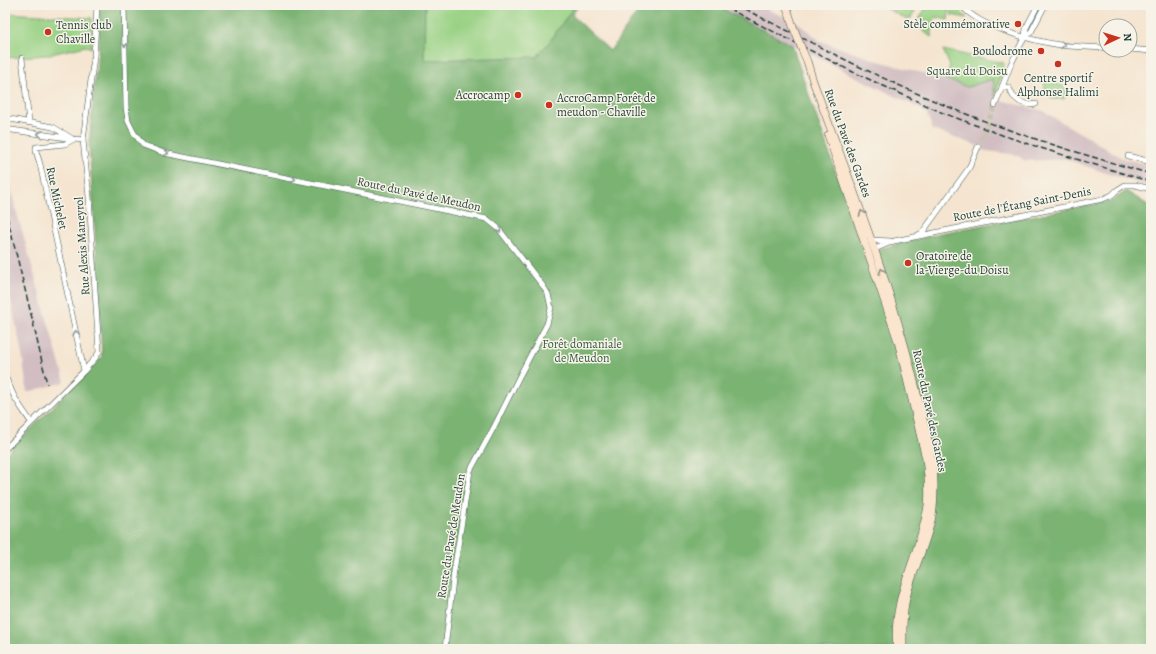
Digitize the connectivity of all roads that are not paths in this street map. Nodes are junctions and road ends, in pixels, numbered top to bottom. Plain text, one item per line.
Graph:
1 (97, 5) edge
2 (124, 5) edge
3 (786, 5) edge
4 (961, 5) edge
5 (1038, 5) edge
6 (1045, 5) edge
7 (1025, 38) junction
8 (1098, 47) edge
9 (1138, 50) edge
10 (1151, 51) edge
11 (22, 58) dead end
12 (1002, 86) junction
13 (1036, 104) dead end
14 (995, 105) tunnel mouth
15 (5, 118) edge
16 (29, 123) junction
17 (5, 129) edge
18 (74, 139) junction
19 (83, 140) junction
20 (978, 148) tunnel mouth
21 (1128, 156) dead end
22 (1151, 162) edge
23 (1151, 189) edge
24 (915, 237) junction
25 (868, 241) junction
26 (894, 242) junction
27 (871, 250) junction
28 (84, 371) junction
29 (5, 376) edge
30 (31, 422) junction
31 (5, 449) edge
32 (445, 649) edge
33 (898, 649) edge
34 (903, 649) edge

1 - 19 street, Rue Alexis Maneyrol
2 -> 32 street, Route du Pavé de Meudon
3 - 25 main road, Rue du Pavé des Gardes, bridge
4 - 7 street
5 - 7 street
6 - 7 street
7 -> 8 street
7 - 12 street
9 - 10 street
11 - 16 street
12 - 13 street
12 - 14 street
15 - 16 street
16 - 18 street
18 -> 17 street
18 - 19 street, Rue Michelet
28 -> 18 street, Rue Michelet
19 - 28 street, Rue Alexis Maneyrol
20 - 24 street
21 - 22 street
23 - 24 street, Route de l'Étang Saint-Denis
24 - 26 street, Route de l'Étang Saint-Denis
25 - 26 street, Route de l'Étang Saint-Denis
25 - 27 main road, Rue du Pavé des Gardes
26 - 27 street, Route de l'Étang Saint-Denis
27 - 33 main road, Route du Pavé des Gardes
34 -> 27 main road, Route du Pavé des Gardes
28 - 30 street, Rue Alexis Maneyrol
29 - 30 street
30 - 31 street, Rue Alexis Maneyrol

